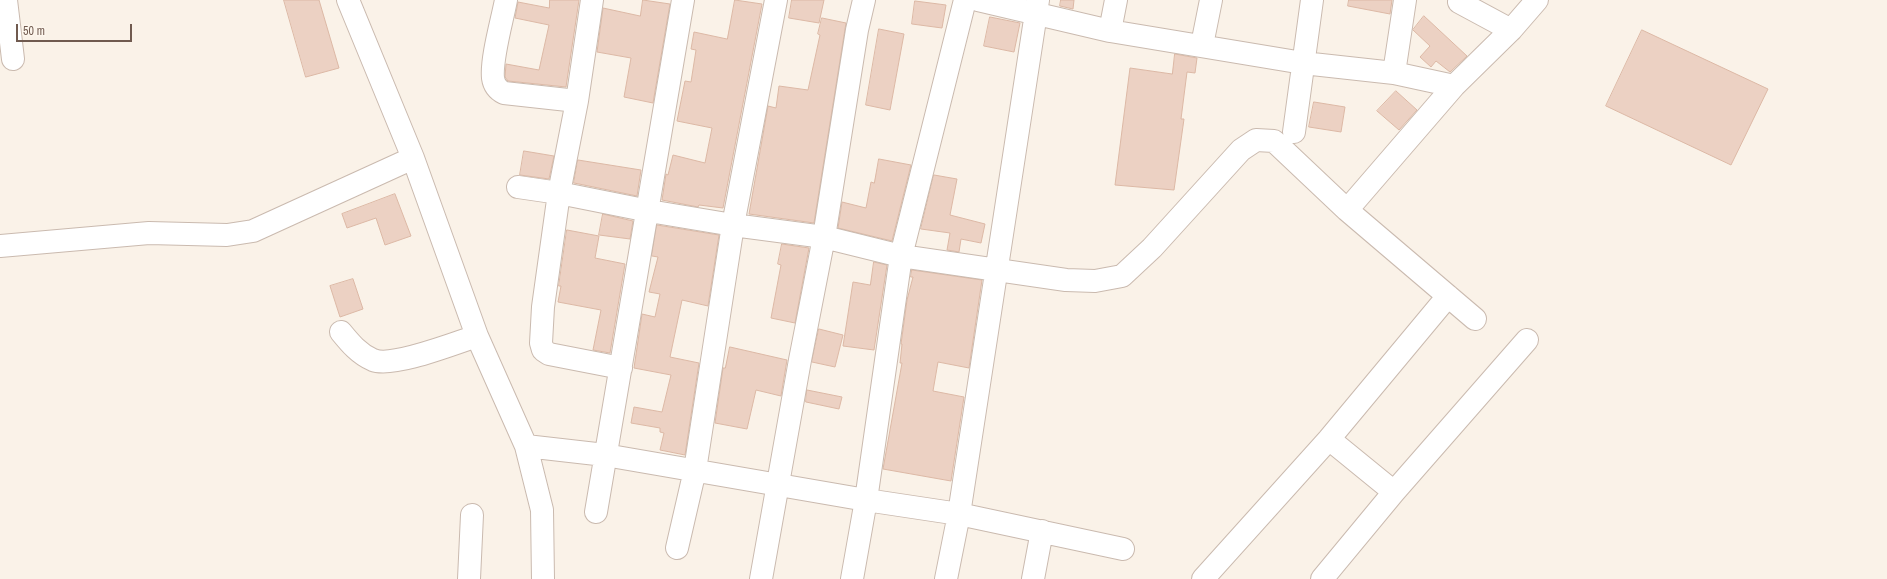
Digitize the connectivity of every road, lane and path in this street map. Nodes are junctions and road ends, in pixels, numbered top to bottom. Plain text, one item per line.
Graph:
1 (6, 0) edge
2 (348, 0) edge
3 (506, 0) edge
4 (592, 0) edge
5 (683, 0) edge
6 (776, 0) edge
7 (864, 0) edge
8 (965, 0) edge
9 (978, 0) edge
10 (1116, 0) edge
11 (1211, 0) edge
12 (1312, 0) edge
13 (1405, 0) edge
14 (1460, 0) edge
15 (1537, 0) edge
16 (1037, 6) edge
17 (1511, 30) junction
18 (1110, 31) junction
19 (1202, 45) junction
20 (13, 59) dead end
21 (1303, 63) junction
22 (1394, 72) junction
23 (1454, 86) junction
24 (576, 101) junction
25 (1294, 132) dead end
26 (413, 158) junction
27 (518, 187) dead end
28 (559, 193) junction
29 (1347, 210) junction
30 (649, 211) junction
31 (733, 224) junction
32 (824, 237) junction
33 (0, 246) edge
34 (901, 256) junction
35 (997, 269) junction
36 (1448, 296) junction
37 (1475, 319) dead end
38 (341, 332) dead end
39 (477, 336) junction
40 (1527, 340) dead end
41 (621, 368) junction
42 (1329, 439) junction
43 (526, 446) junction
44 (605, 455) junction
45 (695, 470) junction
46 (778, 486) junction
47 (1394, 492) junction
48 (866, 500) junction
49 (596, 512) dead end
50 (959, 514) junction
51 (472, 515) dead end
52 (1042, 532) junction
53 (677, 548) dead end
54 (1123, 549) dead end
55 (469, 579) edge
56 (543, 579) edge
57 (761, 579) edge
58 (852, 579) edge
59 (946, 579) edge
60 (1033, 579) edge
61 (1203, 579) edge
62 (1322, 579) edge

1 - 20 street
2 - 26 street
3 - 24 street
4 - 24 street
5 - 30 street
6 - 31 street
7 - 32 street
8 - 34 street
9 - 16 street
10 - 18 street
11 - 19 street
12 - 21 street
13 - 22 street
14 - 17 street
15 - 17 street
16 - 18 street
16 - 35 street
17 - 23 street
18 - 19 street
19 - 21 street
21 - 22 street
21 - 25 street
22 - 23 street
23 - 29 street
24 - 28 street
26 - 33 street
26 - 39 street
27 - 28 street
28 - 30 street
28 - 41 street
29 - 35 street
29 - 36 street
30 - 31 street
30 - 41 street
31 - 32 street
31 - 45 street
32 - 34 street
32 - 46 street
34 - 35 street
34 - 48 street
35 - 50 street
36 - 37 street
36 - 42 street
38 - 39 street
39 - 43 street
40 - 47 street
41 - 44 street
42 - 47 street
42 - 61 street
43 - 44 street
43 - 56 street
44 - 45 street
44 - 49 street
45 - 46 street
45 - 53 street
46 - 48 street
46 - 57 street
47 - 62 street
48 - 50 street
48 - 58 street
50 - 52 street
50 - 59 street
51 - 55 street
52 - 54 street
52 - 60 street

